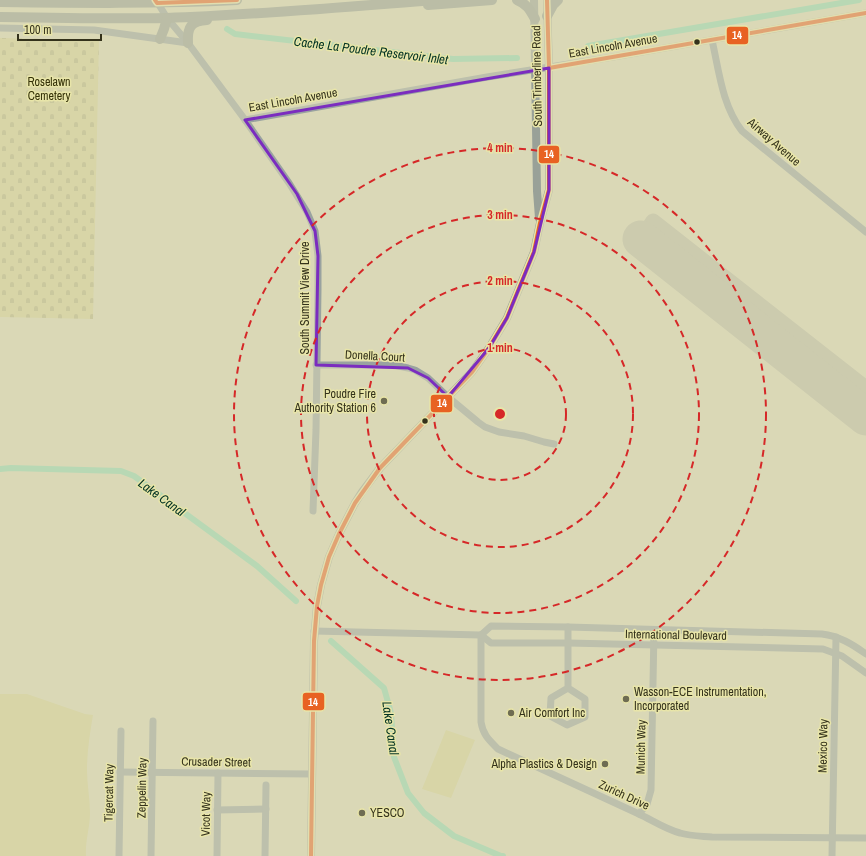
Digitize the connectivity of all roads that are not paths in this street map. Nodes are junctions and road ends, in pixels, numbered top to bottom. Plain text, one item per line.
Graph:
1 (237, 0) edge
2 (434, 0) edge
3 (492, 0) edge
4 (517, 0) edge
5 (534, 0) edge
6 (547, 0) edge
7 (558, 0) edge
8 (156, 1) edge
9 (0, 2) edge
10 (382, 4) junction
11 (866, 13) edge
12 (242, 14) junction
13 (547, 16) junction
14 (0, 17) edge
15 (166, 18) junction
16 (534, 19) junction
17 (0, 28) edge
18 (160, 39) junction
19 (712, 40) junction
20 (188, 43) junction
21 (549, 68) junction
22 (535, 70) junction
23 (245, 120) junction
24 (540, 223) junction
25 (866, 232) edge
26 (316, 365) junction
27 (448, 397) junction
28 (554, 444) dead end
29 (313, 511) dead end
30 (568, 627) junction
31 (654, 630) junction
32 (314, 631) junction
33 (481, 634) junction
34 (836, 637) junction
35 (568, 644) junction
36 (654, 646) junction
37 (835, 653) junction
38 (866, 654) edge
39 (866, 673) edge
40 (568, 688) junction
41 (153, 721) dead end
42 (121, 731) dead end
43 (120, 772) junction
44 (153, 773) junction
45 (218, 773) junction
46 (312, 774) junction
47 (266, 785) dead end
48 (266, 809) junction
49 (217, 810) junction
50 (639, 814) junction
51 (832, 838) junction
52 (866, 838) edge
53 (119, 856) edge
54 (151, 856) edge
55 (217, 856) edge
56 (265, 856) edge
57 (311, 856) edge
58 (832, 856) edge

1 - 8 highway
2 - 10 highway
3 - 10 highway
4 - 16 highway
5 - 16 main road, South Timberline Road
6 - 13 main road, South Timberline Road
7 - 13 highway
8 - 9 highway
8 - 15 street, South Summit View Drive
10 - 12 highway
11 - 19 street, East Lincoln Avenue
12 - 15 highway
12 - 20 highway
13 - 21 main road, South Timberline Road
14 - 15 highway
15 - 18 highway
15 - 20 street, South Summit View Drive
16 - 22 main road, South Timberline Road
17 - 18 street
18 - 20 street
19 - 21 street, East Lincoln Avenue
19 - 25 street, Airway Avenue
20 - 23 street, South Summit View Drive
21 - 22 street, East Lincoln Avenue
21 - 24 main road, South Timberline Road
22 - 23 street, East Lincoln Avenue
22 - 24 main road, South Timberline Road
23 - 26 street, South Summit View Drive
24 - 27 main road, South Timberline Road
26 - 27 street, Donella Court
26 - 29 street, South Summit View Drive
27 - 28 street, Donella Court
27 - 32 main road, South Timberline Road
30 - 31 street, International Boulevard
30 - 33 street, International Boulevard
30 - 35 street
31 - 34 street, International Boulevard
31 - 36 street, Munich Way
32 - 33 street, International Boulevard
32 - 46 main road, South Timberline Road
33 - 35 street, International Boulevard
33 - 50 street, Zurich Drive
34 - 37 street, Mexico Way
34 - 38 street, International Boulevard
35 - 36 street, International Boulevard
35 - 40 street
36 - 37 street, International Boulevard
36 - 50 street, Munich Way
37 - 39 street, International Boulevard
37 - 51 street, Mexico Way
40 - 40 street
41 - 44 street, Zeppelin Way
42 - 43 street, Tigercat Way
43 - 44 street, Crusader Street
43 - 53 street, Tigercat Way
44 - 45 street, Crusader Street
44 - 54 street, Zeppelin Way
45 - 46 street, Crusader Street
45 - 49 street, Vicot Way
46 - 57 main road, South Timberline Road
47 - 48 street
48 - 49 street
48 - 56 street
49 - 55 street, Vicot Way
50 - 51 street, Zurich Drive
51 - 52 street, Zurich Drive
51 - 58 street, Mexico Way

